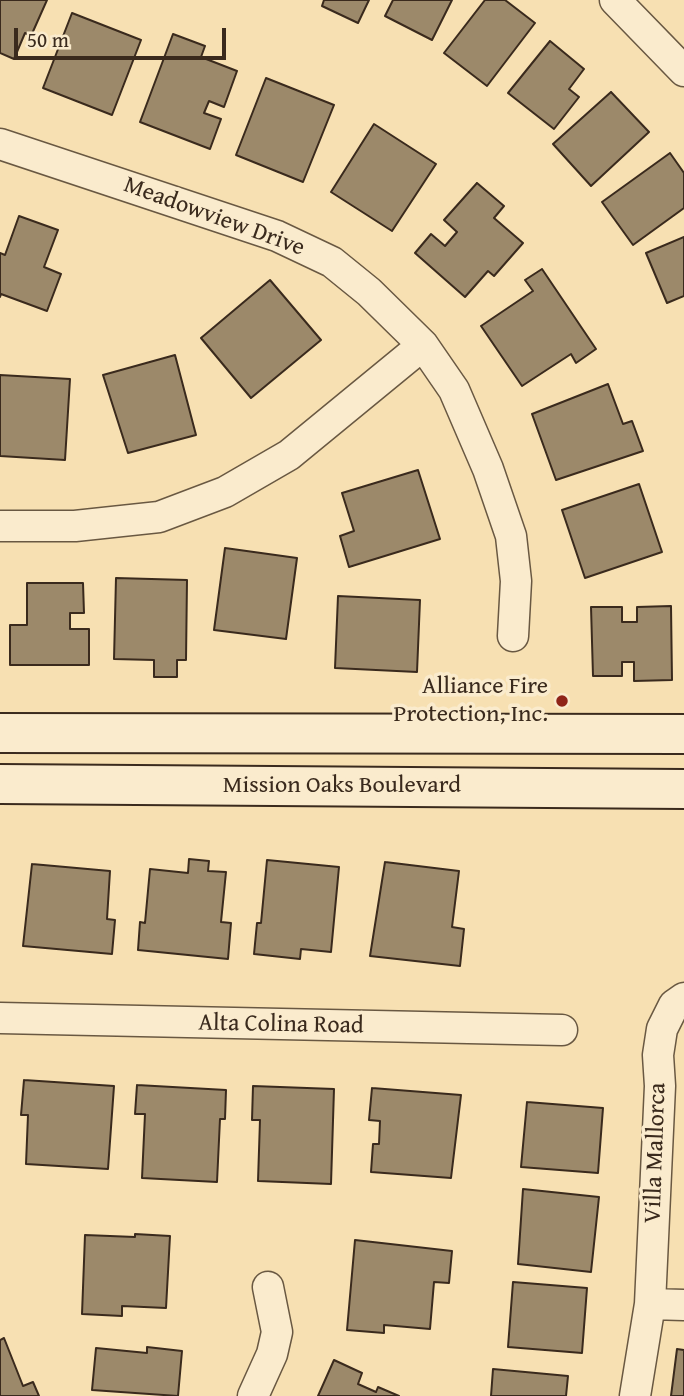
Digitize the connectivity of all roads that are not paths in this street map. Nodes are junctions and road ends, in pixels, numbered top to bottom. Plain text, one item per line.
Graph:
1 (615, 0) edge
2 (684, 71) edge
3 (0, 144) edge
4 (423, 345) junction
5 (0, 526) edge
6 (513, 636) dead end
7 (0, 733) edge
8 (684, 734) edge
9 (0, 784) edge
10 (684, 789) edge
11 (679, 1002) edge
12 (0, 1018) edge
13 (562, 1030) dead end
14 (268, 1287) dead end
15 (650, 1304) junction
16 (684, 1305) edge
17 (253, 1396) edge
18 (635, 1396) edge

1 - 2 street
3 - 4 street, Meadowview Drive
4 - 5 street
4 - 6 street, Meadowview Drive
7 - 8 main road
9 - 10 main road, Mission Oaks Boulevard
11 - 15 street, Villa Mallorca
12 - 13 street, Alta Colina Road
14 - 17 street
15 - 16 street
15 - 18 street, Villa Mallorca

